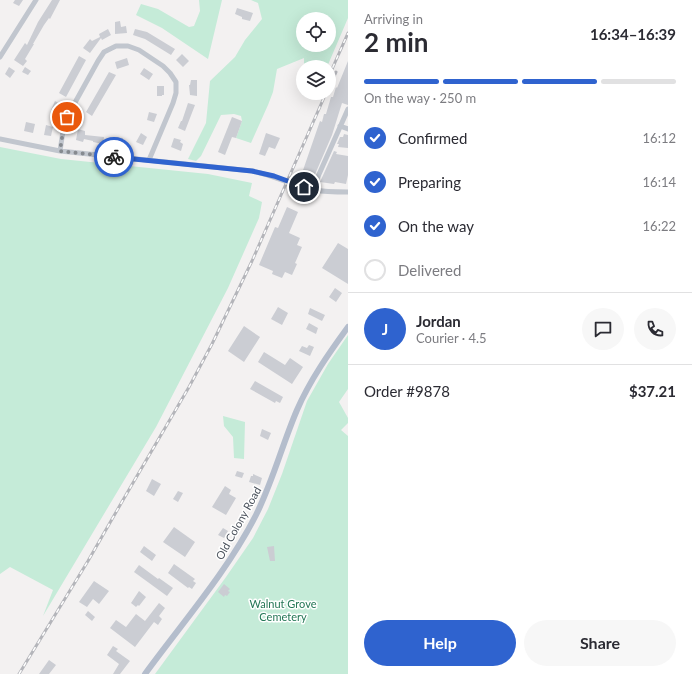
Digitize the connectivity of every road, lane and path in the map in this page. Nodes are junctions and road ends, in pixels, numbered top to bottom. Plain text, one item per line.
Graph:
1 (36, 0) edge
2 (0, 57) edge
3 (348, 109) edge
4 (340, 126) junction
5 (348, 129) edge
6 (0, 139) edge
7 (60, 151) junction
8 (149, 160) junction
9 (312, 190) junction
10 (348, 192) edge
11 (348, 327) edge
12 (145, 674) edge

1 - 2 street
3 - 4 street
4 - 5 street
4 - 9 street
6 - 7 street
7 - 8 street
7 - 8 street
8 - 9 street
9 - 10 street
11 - 12 main road, Old Colony Road

